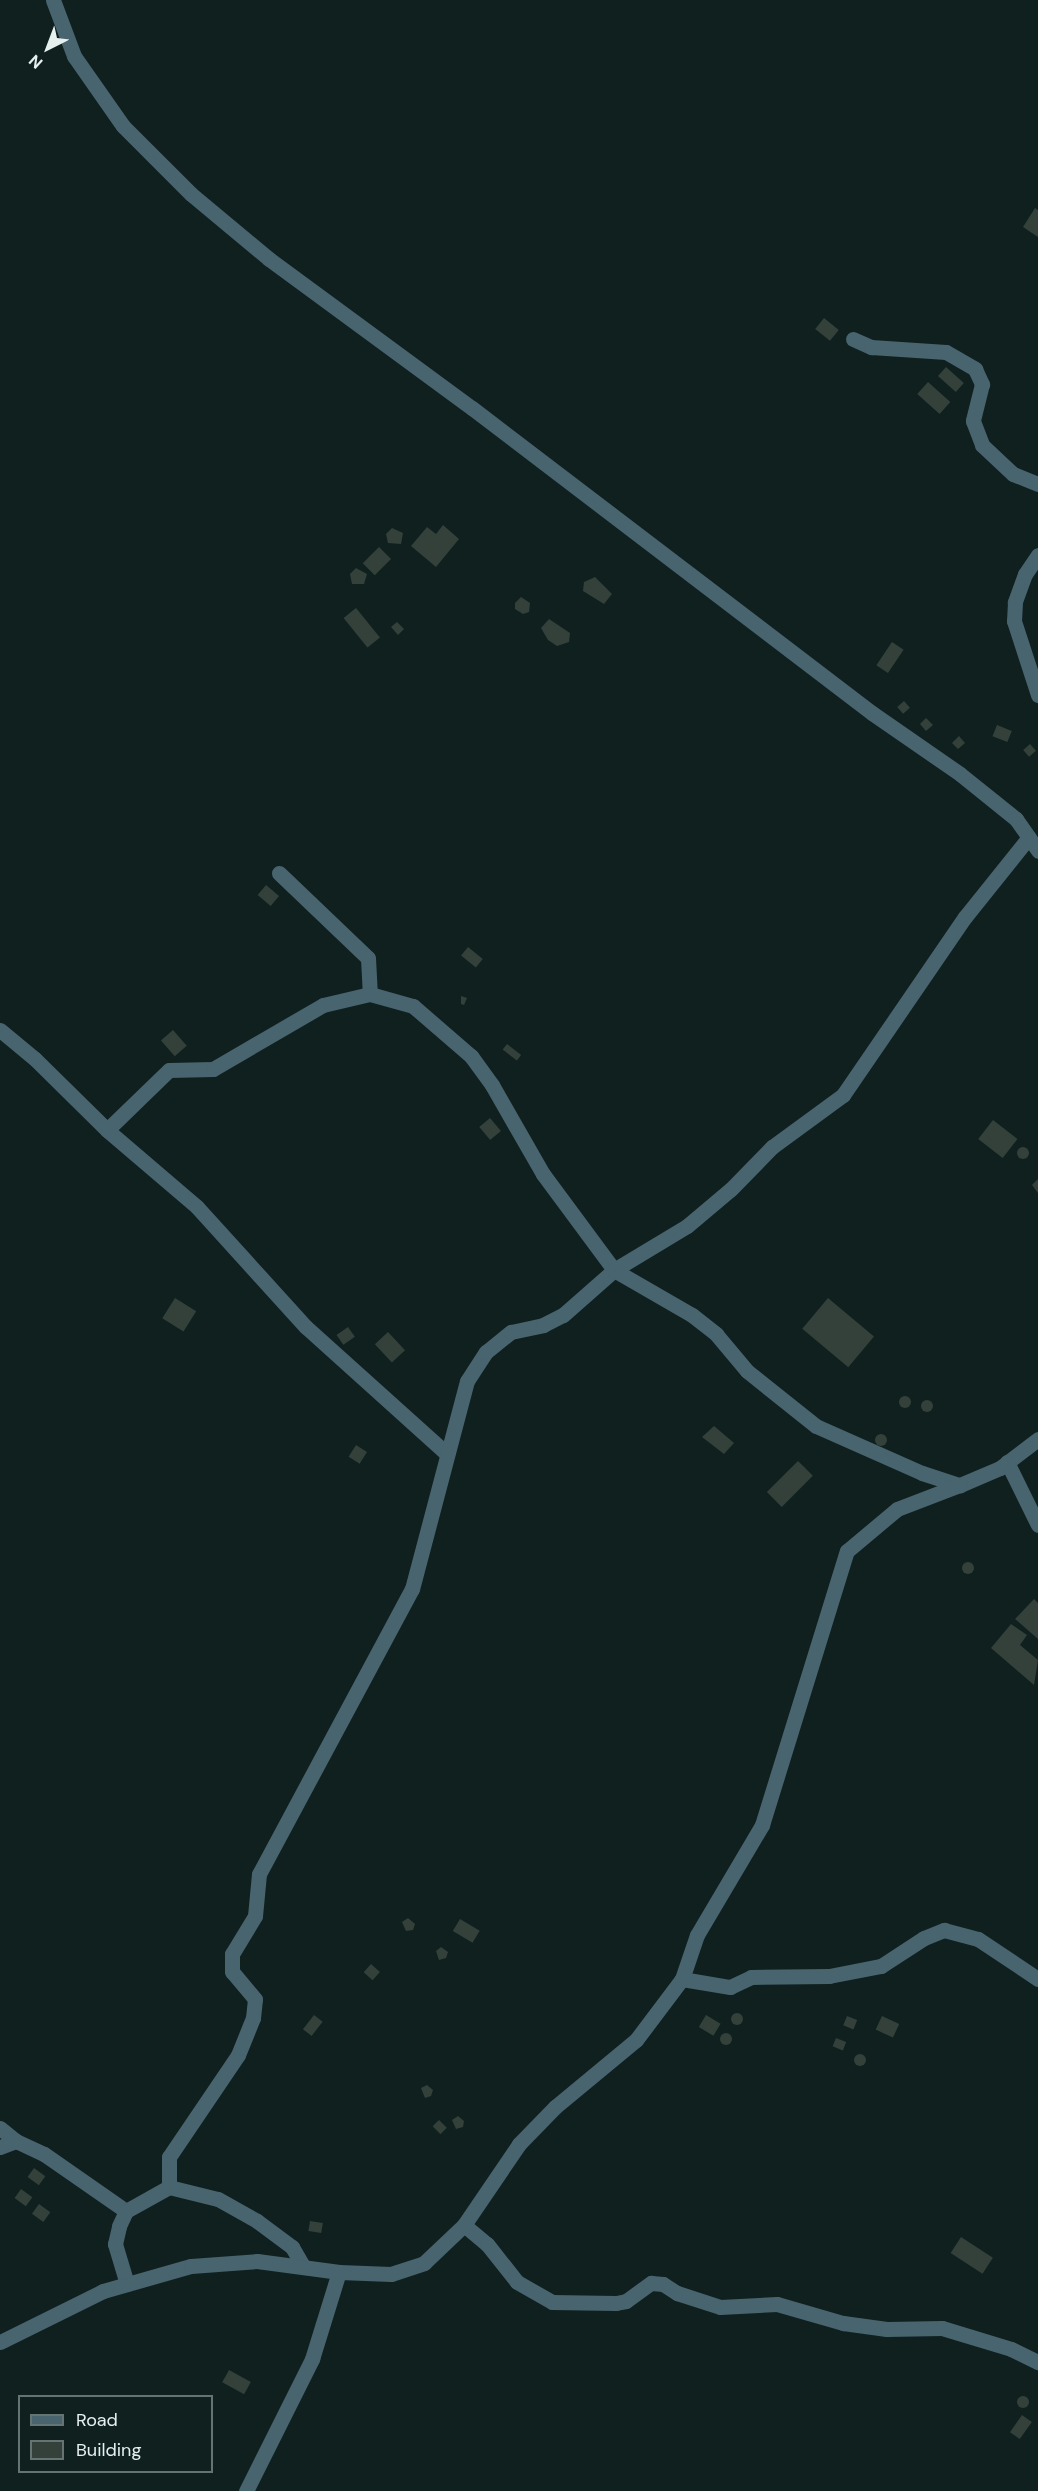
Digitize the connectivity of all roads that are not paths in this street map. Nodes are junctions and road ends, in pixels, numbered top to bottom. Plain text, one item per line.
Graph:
1 (53, 0) edge
2 (853, 339) dead end
3 (1038, 484) edge
4 (1038, 555) edge
5 (1038, 695) edge
6 (1035, 843) edge
7 (279, 873) dead end
8 (370, 994) junction
9 (0, 1030) edge
10 (107, 1130) junction
11 (614, 1270) junction
12 (1038, 1439) edge
13 (447, 1454) junction
14 (1007, 1462) junction
15 (960, 1485) junction
16 (1038, 1525) edge
17 (1038, 1978) edge
18 (682, 1979) junction
19 (0, 2128) edge
20 (16, 2141) junction
21 (0, 2147) edge
22 (169, 2187) junction
23 (126, 2211) junction
24 (464, 2224) junction
25 (303, 2266) junction
26 (339, 2272) junction
27 (127, 2284) junction
28 (0, 2342) edge
29 (1038, 2362) edge
30 (246, 2491) edge

1 - 6 street
2 - 3 street
4 - 5 street
6 - 11 street
7 - 8 street
8 - 10 street
8 - 11 street
9 - 10 street
10 - 13 street
11 - 13 street
11 - 15 street
12 - 14 street
13 - 22 street
14 - 15 street
14 - 16 street
15 - 18 street
17 - 18 street
18 - 24 street
19 - 20 street
20 - 21 street
20 - 23 street
22 - 23 street
22 - 25 street
23 - 27 street
24 - 26 street
24 - 29 street
25 - 26 street
25 - 27 street
26 - 30 street
27 - 28 street

